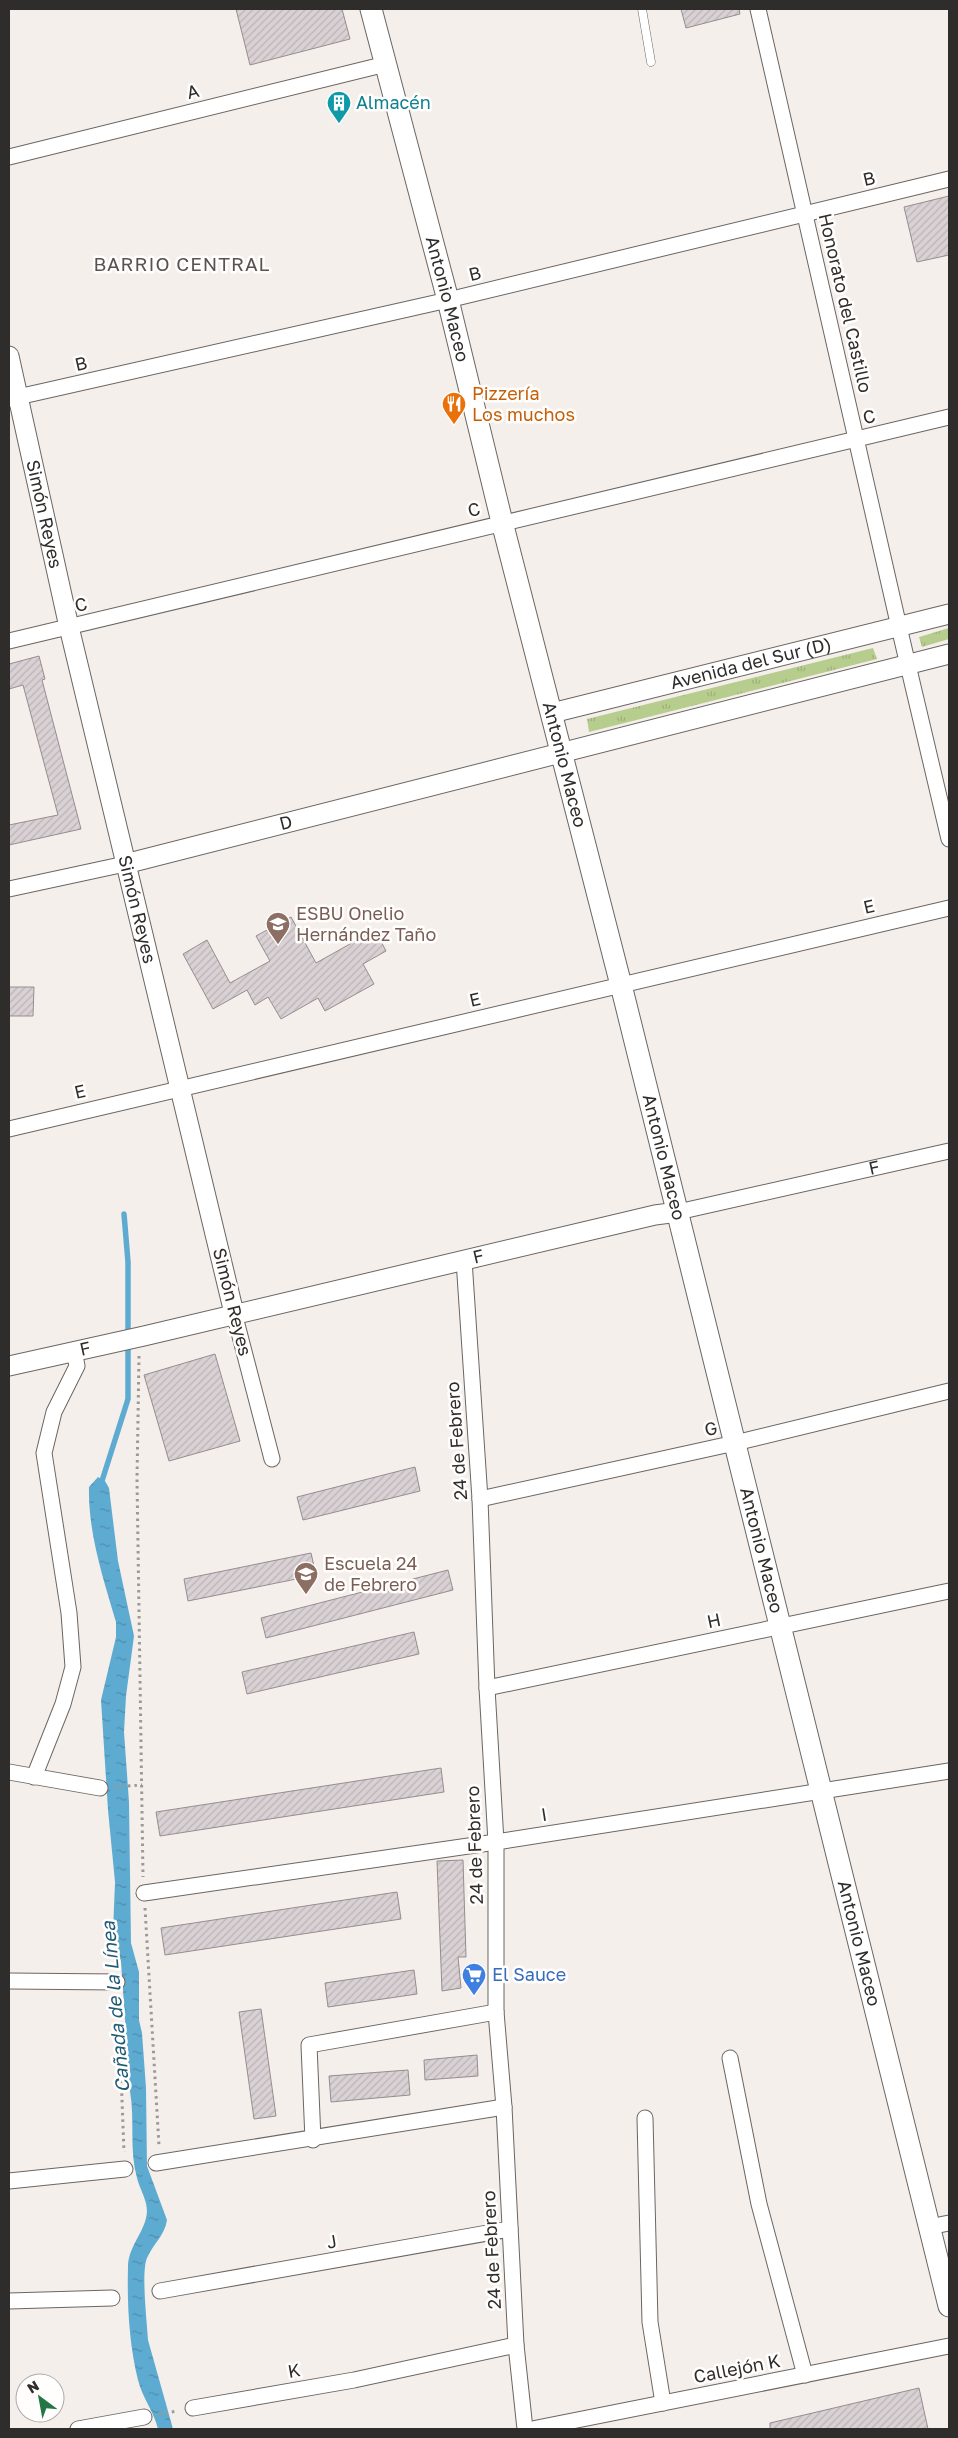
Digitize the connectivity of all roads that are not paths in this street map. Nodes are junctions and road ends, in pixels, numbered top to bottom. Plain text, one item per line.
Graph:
1 (372, 9) edge
2 (642, 9) edge
3 (758, 9) edge
4 (651, 62) dead end
5 (386, 64) junction
6 (9, 157) edge
7 (949, 179) edge
8 (805, 213) junction
9 (448, 300) junction
10 (9, 356) edge
11 (13, 398) edge
12 (949, 417) edge
13 (857, 438) junction
14 (502, 522) junction
15 (949, 614) edge
16 (899, 627) junction
17 (69, 628) junction
18 (9, 642) edge
19 (949, 654) edge
20 (908, 664) junction
21 (552, 713) junction
22 (562, 752) junction
23 (949, 839) edge
24 (126, 864) junction
25 (9, 890) edge
26 (949, 908) edge
27 (621, 985) junction
28 (181, 1088) junction
29 (9, 1129) edge
30 (949, 1151) edge
31 (678, 1212) junction
32 (464, 1260) junction
33 (234, 1313) junction
34 (83, 1348) junction
35 (9, 1366) edge
36 (949, 1391) edge
37 (735, 1443) junction
38 (272, 1459) dead end
39 (480, 1499) junction
40 (949, 1591) edge
41 (780, 1626) junction
42 (487, 1688) junction
43 (949, 1771) edge
44 (9, 1772) edge
45 (34, 1777) junction
46 (100, 1788) road end
47 (821, 1792) junction
48 (496, 1842) junction
49 (144, 1893) road end
50 (9, 1982) edge
51 (117, 1982) road end
52 (496, 2012) junction
53 (730, 2058) dead end
54 (504, 2107) junction
55 (645, 2118) dead end
56 (313, 2140) junction
57 (158, 2163) road end
58 (125, 2169) road end
59 (9, 2181) edge
60 (939, 2225) edge
61 (510, 2229) junction
62 (160, 2291) dead end
63 (112, 2298) dead end
64 (9, 2301) edge
65 (949, 2306) edge
66 (516, 2344) junction
67 (949, 2346) edge
68 (805, 2375) junction
69 (662, 2403) junction
70 (193, 2408) road end
71 (144, 2417) road end
72 (78, 2429) edge
73 (525, 2429) edge
74 (532, 2429) edge

1 - 5 main road, Antonio Maceo
2 - 4 lane
3 - 8 street, Honorato del Castillo
5 - 6 street, A
5 - 9 main road, Antonio Maceo
7 - 8 street, B
8 - 9 street, B
8 - 13 street, Honorato del Castillo
9 - 11 street, B
9 - 14 main road, Antonio Maceo
10 - 11 street, Simón Reyes
11 - 17 street, Simón Reyes
12 - 13 street, C
13 - 14 street, C
13 - 16 street, Honorato del Castillo
14 - 17 street, C
14 - 21 main road, Antonio Maceo
15 - 16 street, Avenida del Sur (D)
16 - 20 street, Honorato del Castillo
16 - 21 street, Avenida del Sur (D)
17 - 18 street, C
17 - 24 street, Simón Reyes
19 - 20 street
20 - 22 street
20 - 23 street, Honorato del Castillo
21 - 22 main road, Antonio Maceo
22 - 24 street, D
22 - 27 main road, Antonio Maceo
24 - 25 street, D
24 - 28 street, Simón Reyes
26 - 27 street, E
27 - 28 street, E
27 - 31 main road, Antonio Maceo
28 - 29 street, E
28 - 33 street, Simón Reyes
30 - 31 street, F
31 - 32 street, F
31 - 37 main road, Antonio Maceo
32 - 33 street, F
32 - 39 street, 24 de Febrero
33 - 34 street, F
33 - 38 street, Simón Reyes
34 - 35 street, F
34 - 45 street
36 - 37 street, G
37 - 39 street, G
37 - 41 main road, Antonio Maceo
39 - 42 street, 24 de Febrero
40 - 41 street, H
41 - 42 street, H
41 - 47 main road, Antonio Maceo
42 - 48 street, 24 de Febrero
43 - 47 street, I
44 - 45 street
45 - 46 street
47 - 48 street, I
47 - 60 main road, Antonio Maceo
48 - 49 street, I
48 - 52 street, 24 de Febrero
50 - 51 street
52 - 54 street, 24 de Febrero
52 - 56 street
53 - 68 street
54 - 56 street
54 - 61 street, 24 de Febrero
55 - 69 street
56 - 57 street
58 - 59 street
60 - 65 main road, Antonio Maceo
61 - 62 street, J
61 - 66 street, 24 de Febrero
63 - 64 street
66 - 70 street, K
66 - 73 street, 24 de Febrero
67 - 68 street, Callejón K
68 - 69 street, Callejón K
69 - 74 street, Callejón K
71 - 72 street

